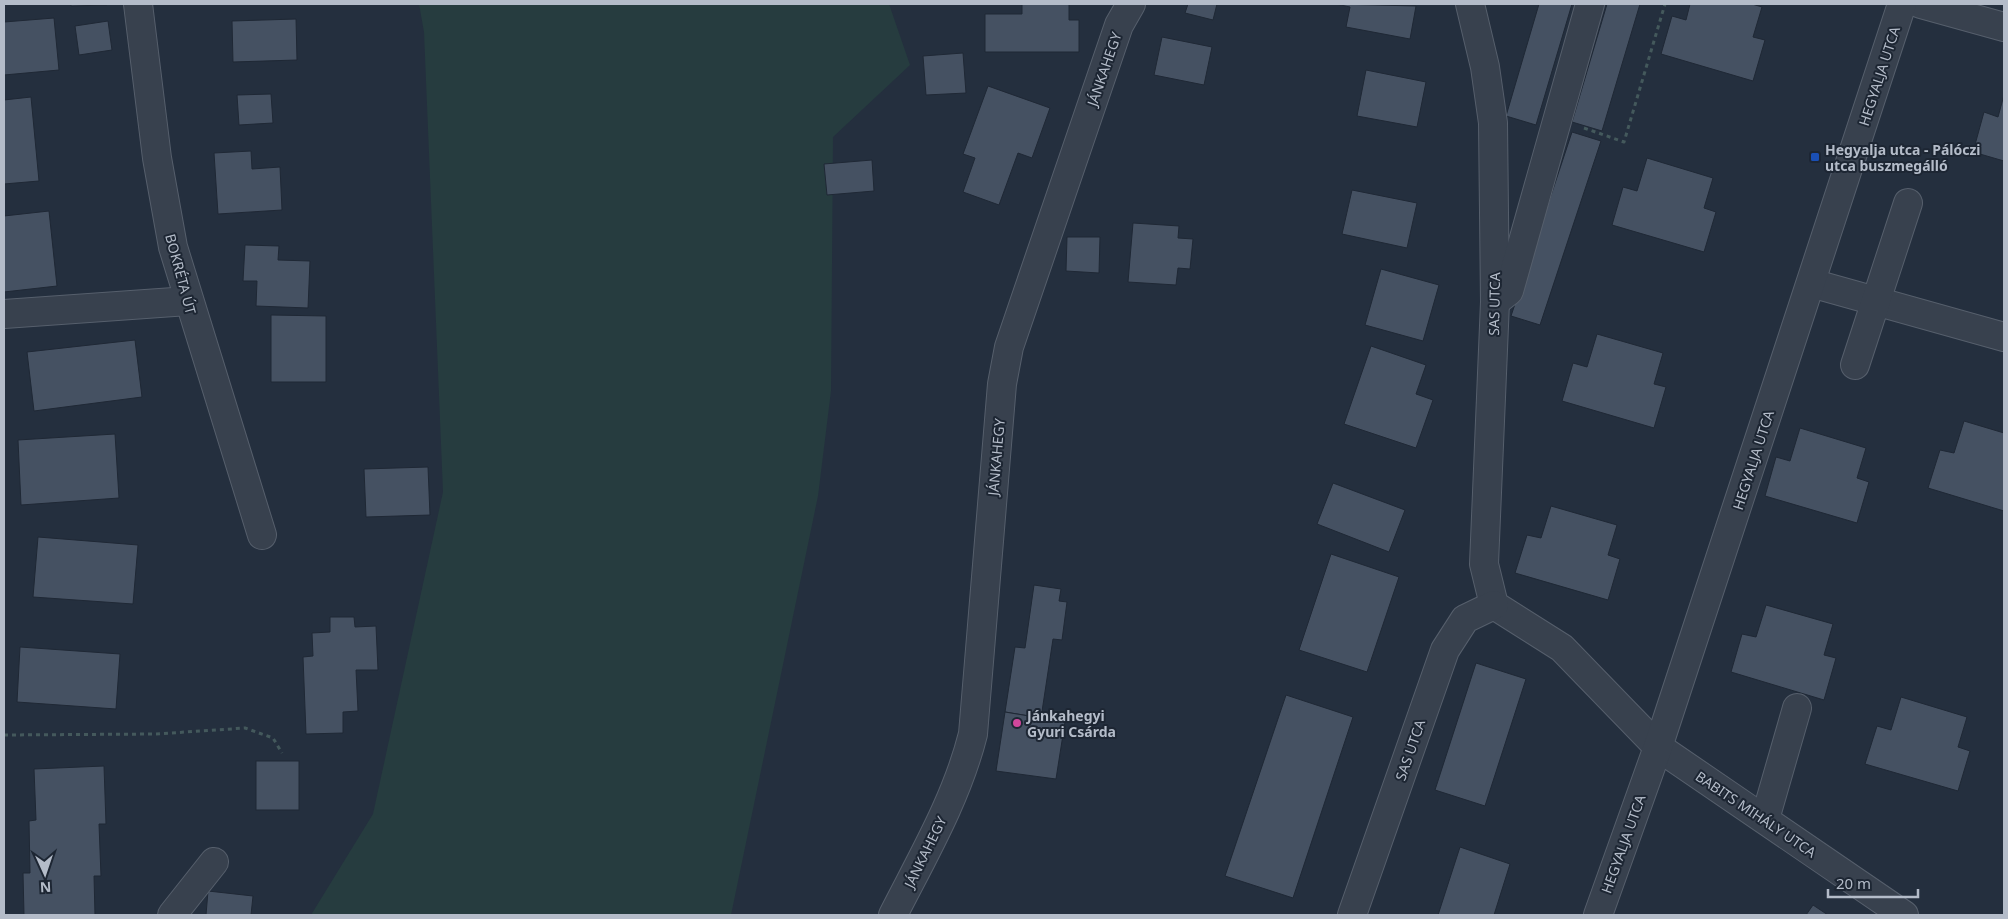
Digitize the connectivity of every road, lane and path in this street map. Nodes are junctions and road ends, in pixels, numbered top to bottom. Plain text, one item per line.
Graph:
1 (138, 4) edge
2 (1131, 4) edge
3 (1470, 4) edge
4 (1590, 4) edge
5 (1665, 4) edge
6 (1902, 4) edge
7 (1921, 4) edge
8 (2004, 27) edge
9 (1582, 128) dead end
10 (1908, 202) dead end
11 (1811, 283) junction
12 (1876, 300) junction
13 (188, 301) junction
14 (1495, 302) junction
15 (4, 314) edge
16 (2004, 337) edge
17 (1855, 365) dead end
18 (262, 535) dead end
19 (1494, 605) junction
20 (1797, 708) dead end
21 (4, 735) edge
22 (1658, 747) junction
23 (282, 753) dead end
24 (1765, 819) junction
25 (214, 862) dead end
26 (172, 915) edge
27 (894, 915) edge
28 (1352, 915) edge
29 (1598, 915) edge
30 (1904, 915) edge

1 - 13 street, BOKRÉTA ÚT
2 - 27 street, JÁNKAHEGY
3 - 14 street, SAS UTCA
4 - 14 street
5 - 9 path
6 - 11 street, HEGYALJA UTCA
7 - 8 street
10 - 12 street
11 - 12 street
11 - 22 street, HEGYALJA UTCA
12 - 16 street
12 - 17 street
13 - 15 street
13 - 18 street, BOKRÉTA ÚT
14 - 19 street, SAS UTCA
19 - 22 street
19 - 28 street, SAS UTCA
20 - 24 street
21 - 23 path
22 - 24 street, BABITS MIHÁLY UTCA
22 - 29 street, HEGYALJA UTCA
24 - 30 street, BABITS MIHÁLY UTCA
25 - 26 street

